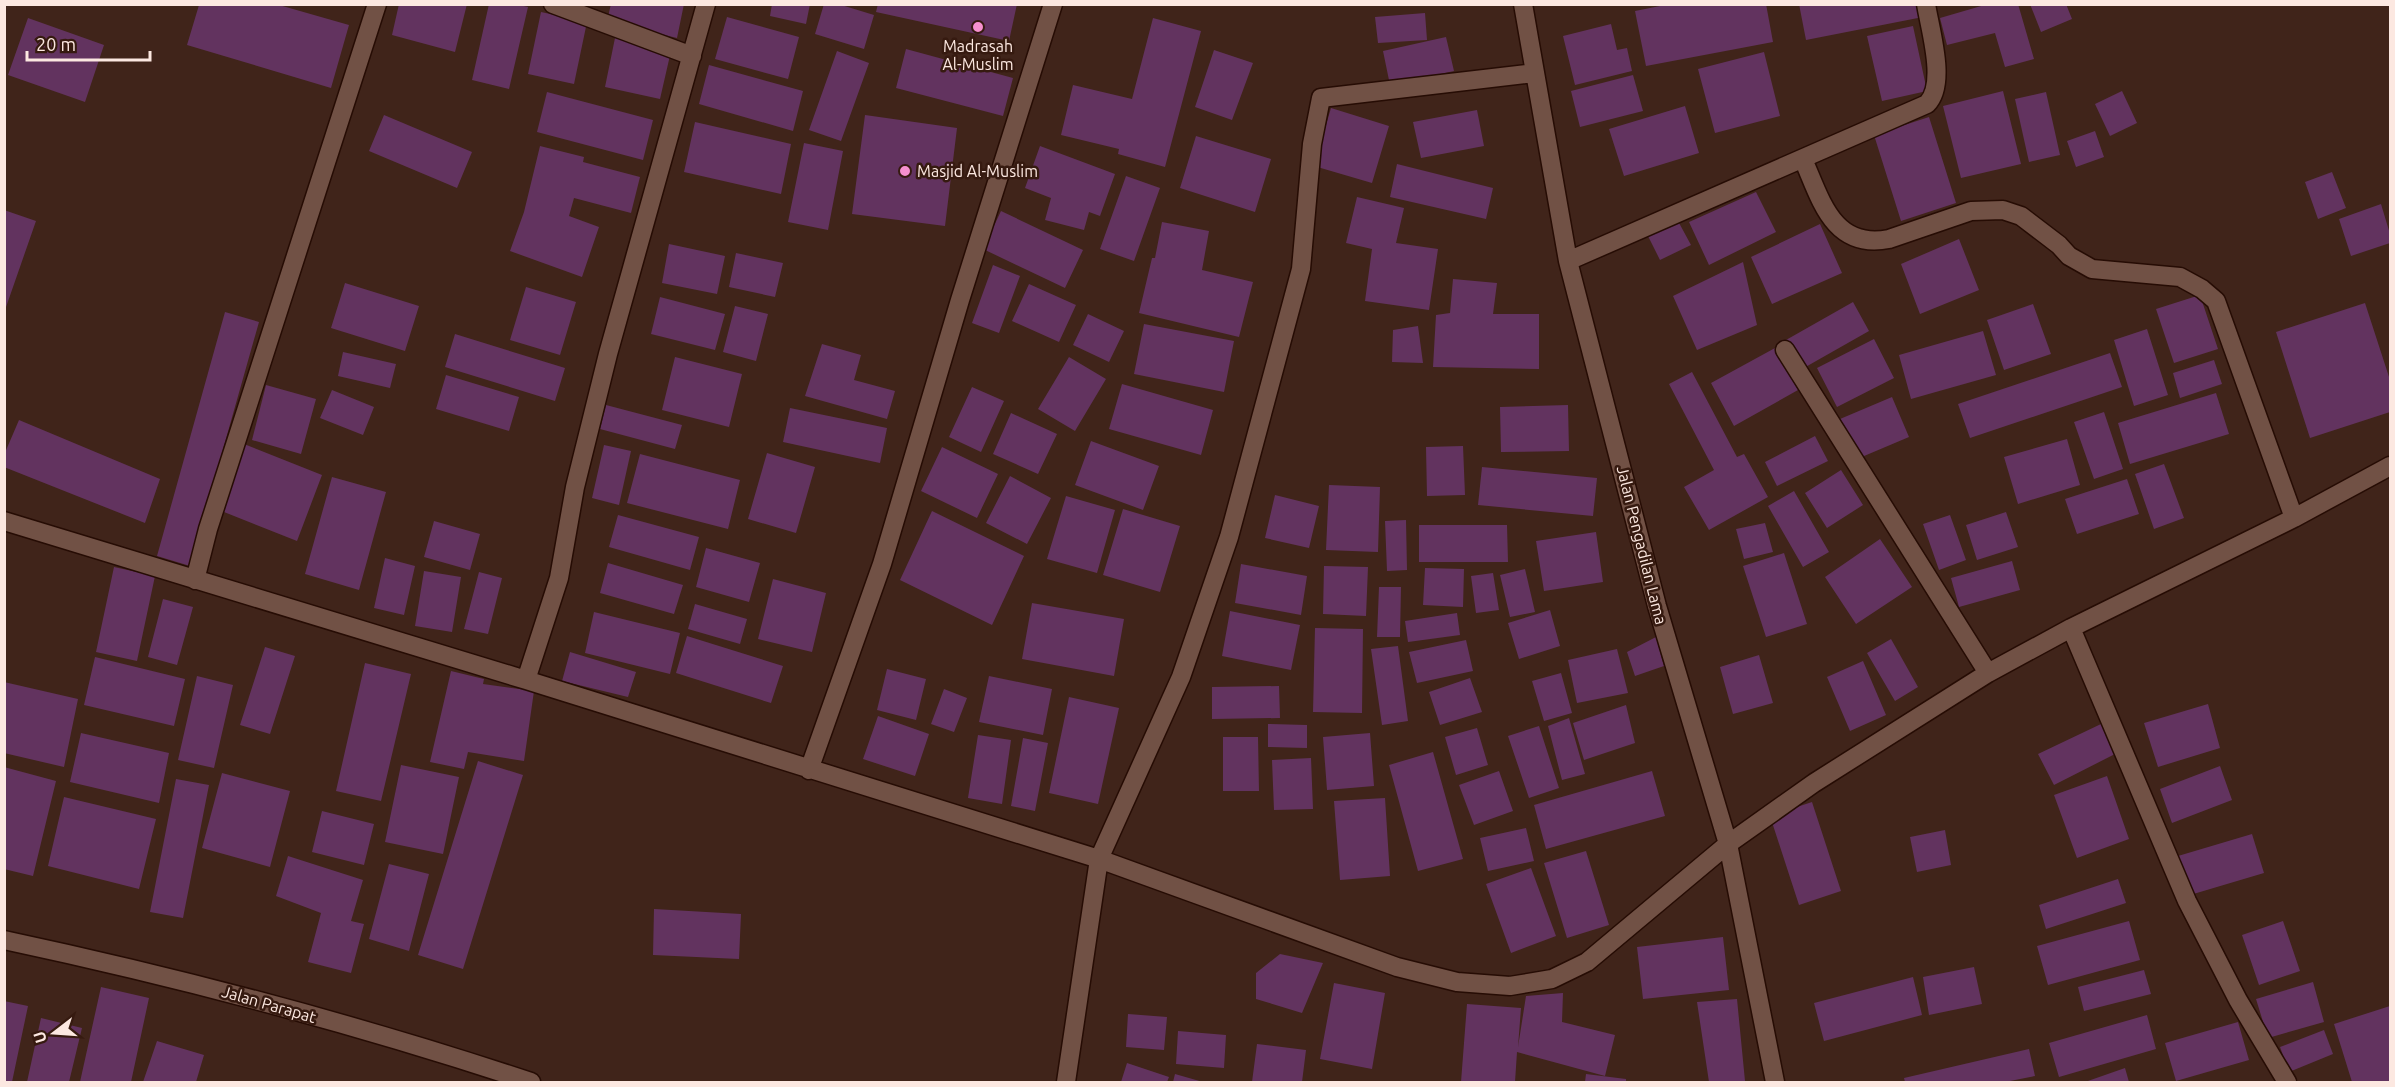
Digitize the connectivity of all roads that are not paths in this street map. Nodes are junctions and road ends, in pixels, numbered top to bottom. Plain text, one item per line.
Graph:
1 (378, 4) edge
2 (553, 4) edge
3 (706, 4) edge
4 (1053, 4) edge
5 (1523, 4) edge
6 (1926, 4) edge
7 (692, 56) junction
8 (1535, 73) junction
9 (1803, 159) junction
10 (1568, 261) junction
11 (1785, 350) dead end
12 (2390, 470) edge
13 (2294, 518) junction
14 (4, 521) edge
15 (195, 580) junction
16 (2071, 628) junction
17 (1988, 673) junction
18 (526, 680) junction
19 (809, 770) junction
20 (1728, 844) junction
21 (1099, 859) junction
22 (4, 940) edge
23 (531, 1083) edge
24 (1066, 1083) edge
25 (1775, 1083) edge
26 (2287, 1083) edge

1 - 15 street
2 - 7 street
3 - 7 street
4 - 19 street
5 - 8 street, Jalan Pengadilan Lama
6 - 9 street
7 - 18 street
8 - 10 street, Jalan Pengadilan Lama
8 - 21 street
9 - 10 street
9 - 13 street
10 - 20 street, Jalan Pengadilan Lama
11 - 17 street
12 - 13 street
13 - 16 street
14 - 15 street
15 - 18 street
16 - 17 street
16 - 26 street
17 - 20 street
18 - 19 street
19 - 21 street
20 - 21 street
20 - 25 street, Jalan Pengadilan Lama
21 - 24 street
22 - 23 street, Jalan Parapat

